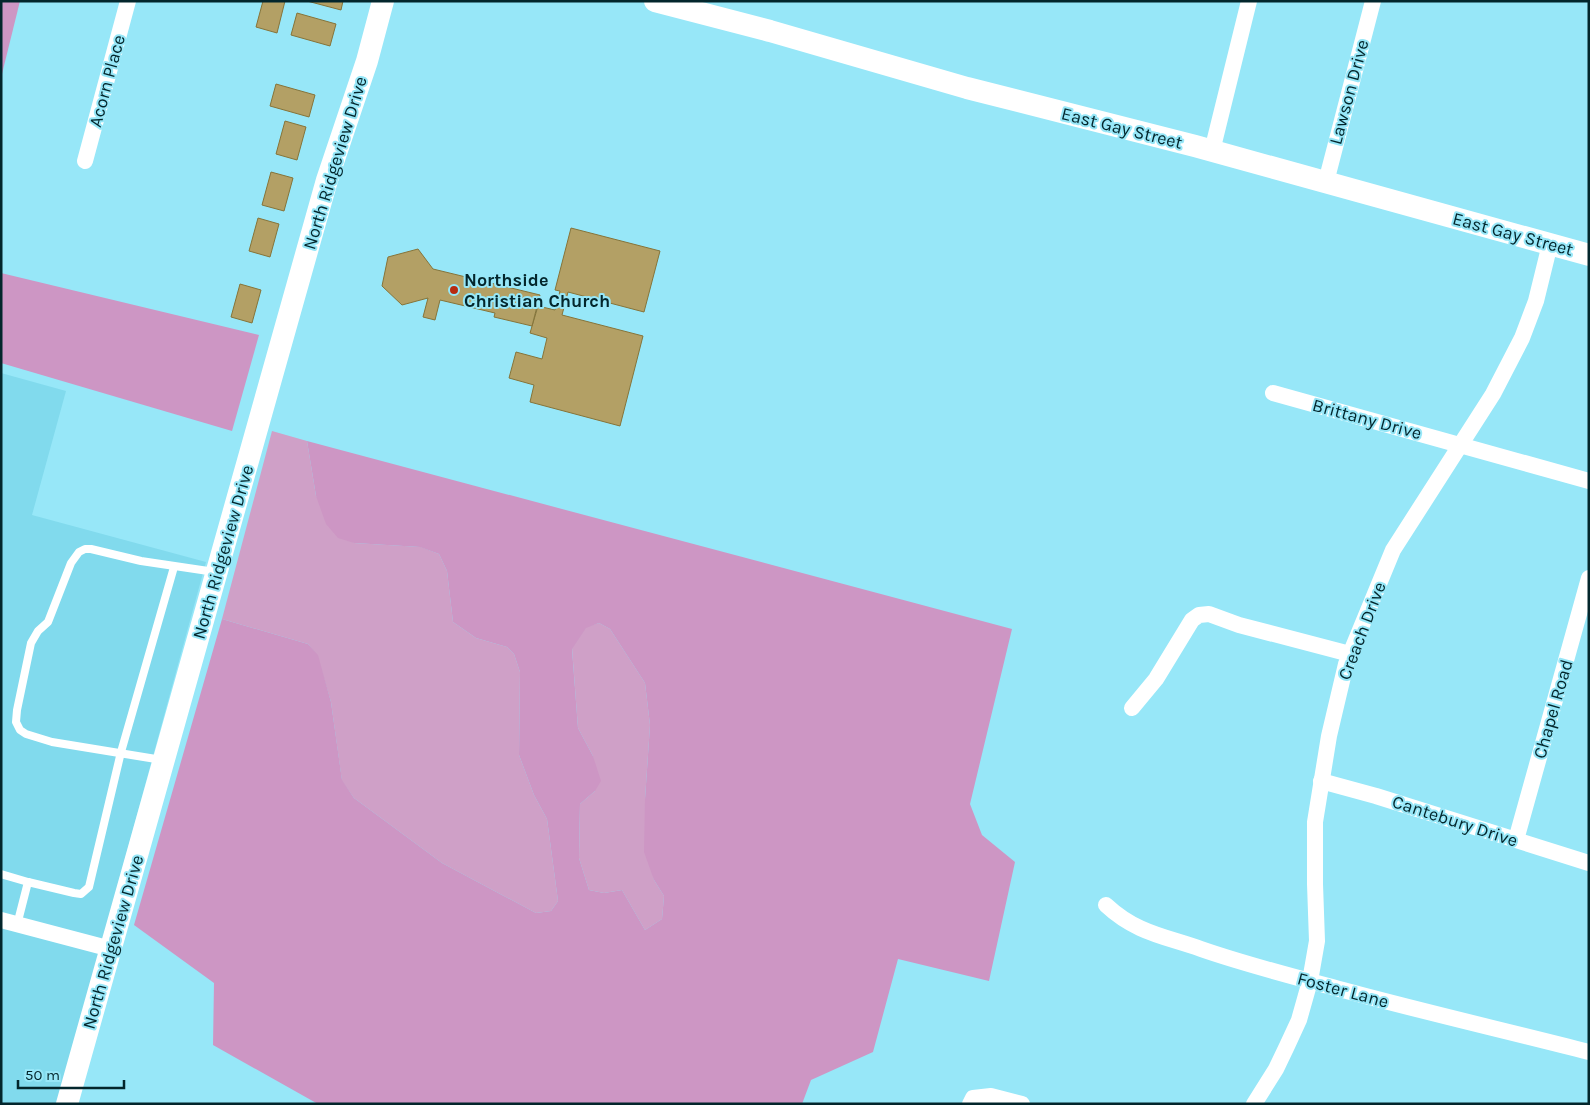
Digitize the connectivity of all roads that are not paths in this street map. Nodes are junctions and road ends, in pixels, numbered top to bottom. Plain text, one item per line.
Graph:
1 (128, 1) edge
2 (383, 1) edge
3 (654, 1) edge
4 (1249, 1) edge
5 (1373, 1) edge
6 (1212, 151) junction
7 (85, 160) dead end
8 (1326, 182) junction
9 (1550, 244) junction
10 (1589, 255) edge
11 (1273, 393) dead end
12 (1461, 444) junction
13 (1589, 481) edge
14 (174, 567) junction
15 (217, 572) junction
16 (1589, 578) edge
17 (1350, 654) junction
18 (1132, 708) dead end
19 (121, 752) junction
20 (164, 760) junction
21 (1321, 781) junction
22 (1516, 840) junction
23 (1589, 863) edge
24 (1, 874) edge
25 (28, 882) junction
26 (1106, 905) dead end
27 (9, 922) edge
28 (111, 949) junction
29 (1310, 981) junction
30 (1589, 1052) edge
31 (67, 1104) edge
32 (970, 1104) edge
33 (1022, 1104) edge
34 (1254, 1104) edge

1 - 7 street, Acorn Place
2 - 15 main road, North Ridgeview Drive
3 - 6 main road, East Gay Street
4 - 6 street
5 - 8 street, Lawson Drive
6 - 8 main road, East Gay Street
8 - 9 main road, East Gay Street
9 - 10 main road, East Gay Street
9 - 12 street, Creach Drive
11 - 12 street, Brittany Drive
12 - 13 street
12 - 17 street, Creach Drive
14 - 15 lane
14 - 19 lane
14 - 19 lane
15 - 20 main road, North Ridgeview Drive
16 - 22 street, Chapel Road
17 - 18 street
17 - 21 street, Creach Drive
19 - 20 lane
19 - 25 lane
20 - 28 main road, North Ridgeview Drive
21 - 22 street, Cantebury Drive
21 - 29 street, Creach Drive
22 - 23 street, Cantebury Drive
24 - 25 lane
25 - 27 lane
26 - 29 street, Foster Lane
27 - 28 street
28 - 31 main road, North Ridgeview Drive
29 - 30 street, Foster Lane
29 - 34 street, Creach Drive
32 - 33 street

